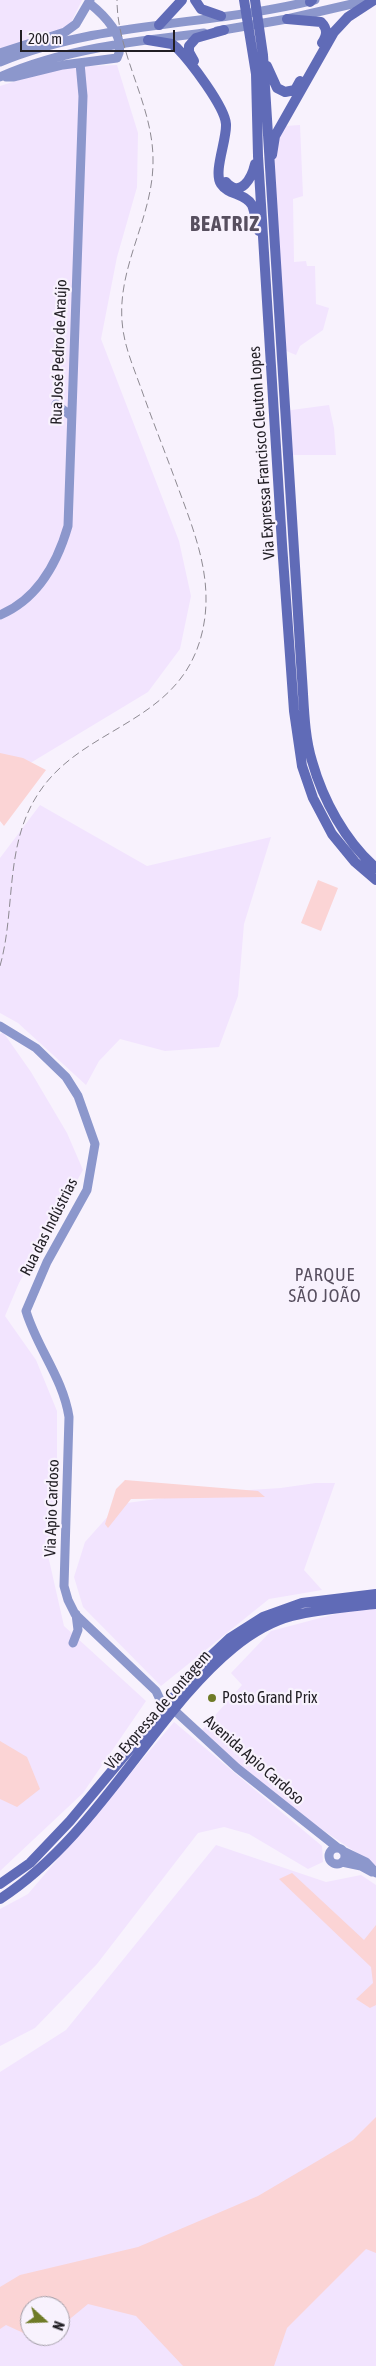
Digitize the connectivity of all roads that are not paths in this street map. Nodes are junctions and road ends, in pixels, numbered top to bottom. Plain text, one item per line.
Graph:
1 (182, 0) edge
2 (195, 0) edge
3 (244, 0) edge
4 (255, 0) edge
5 (312, 0) edge
6 (369, 0) edge
7 (374, 0) edge
8 (89, 2) edge
9 (226, 16) junction
10 (287, 19) junction
11 (159, 25) junction
12 (229, 29) junction
13 (143, 41) junction
14 (0, 53) edge
15 (262, 55) junction
16 (0, 62) edge
17 (80, 63) junction
18 (1, 77) edge
19 (258, 156) junction
20 (269, 173) junction
21 (265, 254) junction
22 (56, 404) dead end
23 (71, 416) junction
24 (0, 615) edge
25 (376, 868) edge
26 (376, 880) edge
27 (0, 1026) edge
28 (30, 1300) joint
29 (376, 1594) edge
30 (376, 1604) edge
31 (76, 1614) junction
32 (73, 1643) dead end
33 (156, 1691) junction
34 (173, 1697) junction
35 (169, 1709) junction
36 (316, 1832) junction
37 (341, 1849) junction
38 (329, 1854) junction
39 (342, 1862) junction
40 (376, 1873) edge
41 (0, 1884) edge
42 (0, 1900) edge

1 - 11 highway
2 - 9 highway
3 - 19 highway, Via Expressa Francisco Cleuton Lopes
4 - 15 highway, Via Expressa Francisco Cleuton Lopes
5 - 9 street
6 - 10 street
7 - 20 highway
8 - 14 street
8 - 17 street
9 - 11 street
10 - 12 street
10 - 15 highway
11 - 16 street
12 - 13 street
12 - 19 highway
13 - 18 street
13 - 21 highway
15 - 20 highway, Via Expressa Francisco Cleuton Lopes
17 - 18 street
17 - 23 street, Rua José Pedro de Araújo
19 - 21 highway, Via Expressa Francisco Cleuton Lopes
20 - 25 highway, Via Expressa Francisco Cleuton Lopes
21 - 26 highway, Via Expressa Francisco Cleuton Lopes
22 - 23 street
23 - 24 street, Rua José Pedro de Araújo
27 - 28 street, Rua das Indústrias
28 - 31 street, Via Apio Cardoso
29 - 34 highway, Via Expressa de Contagem
30 - 35 highway, Via Expressa de Contagem
31 - 32 street
31 - 33 street, Via Apio Cardoso
33 - 34 street, Via Apio Cardoso
33 - 35 street, Via Apio Cardoso
34 - 35 highway, Via Expressa de Contagem
35 - 36 street, Avenida Apio Cardoso
35 - 41 highway, Via Expressa de Contagem
35 - 42 highway, Via Expressa de Contagem
36 - 37 street, Avenida Apio Cardoso
36 - 38 street, Avenida Apio Cardoso
37 - 38 street
37 - 39 street
37 - 40 street, Avenida Apio Cardoso
38 - 39 street
39 - 40 street, Avenida Apio Cardoso

